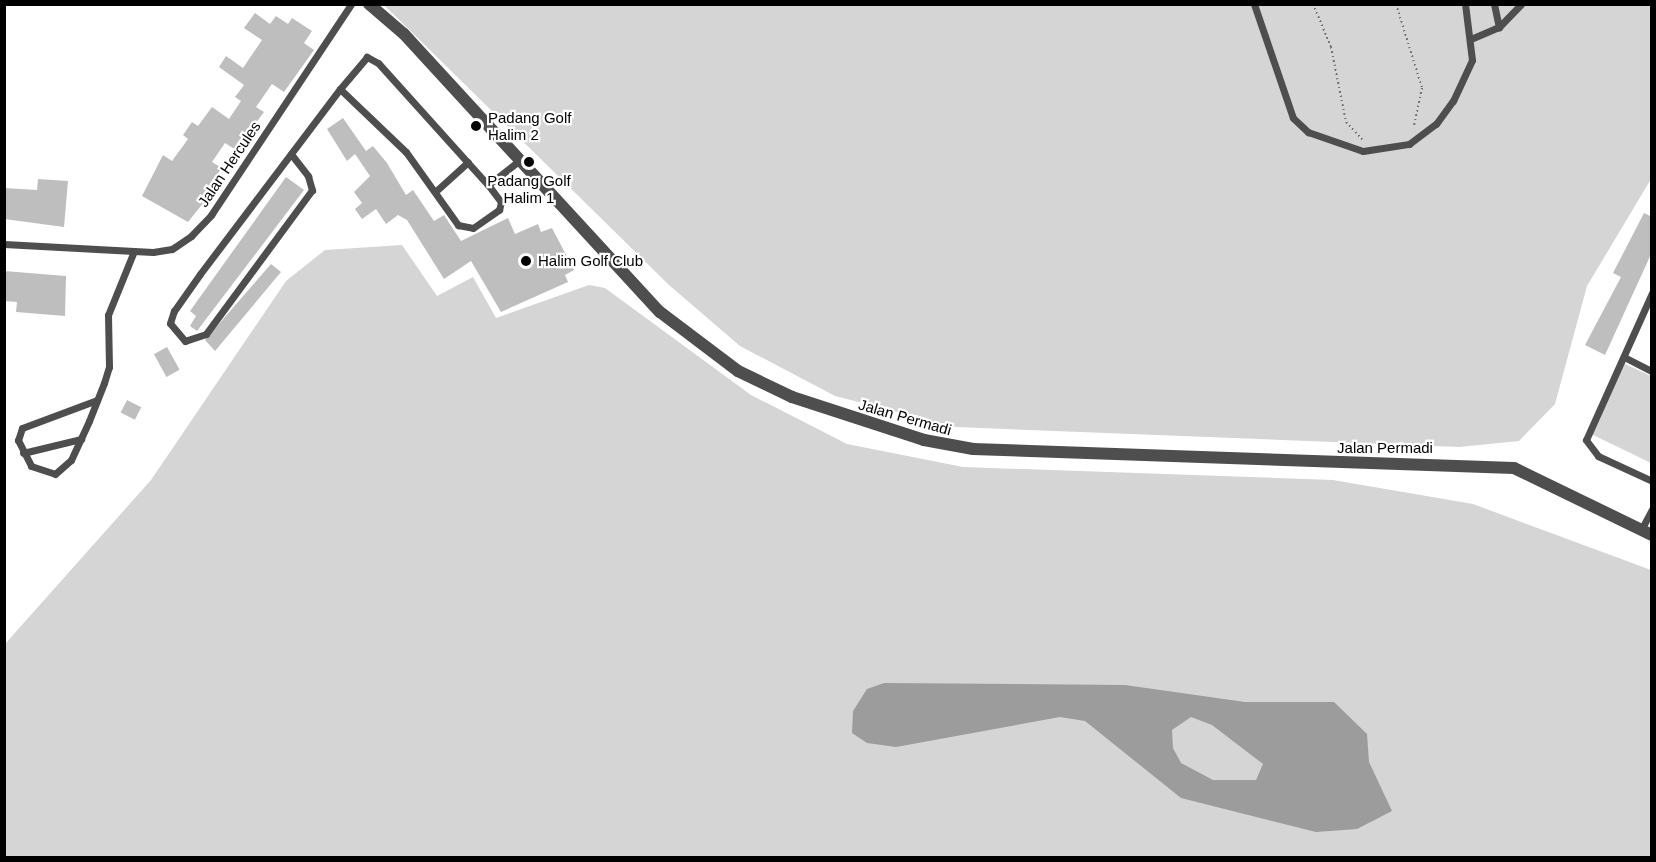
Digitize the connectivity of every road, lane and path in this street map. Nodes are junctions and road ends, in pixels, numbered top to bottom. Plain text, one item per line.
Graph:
1 (351, 4) edge
2 (369, 4) edge
3 (1254, 4) edge
4 (1313, 4) edge
5 (1396, 4) edge
6 (1465, 4) edge
7 (1494, 4) edge
8 (1521, 4) edge
9 (1499, 27) junction
10 (1473, 38) junction
11 (340, 89) junction
12 (1409, 144) junction
13 (1363, 151) junction
14 (291, 154) junction
15 (520, 160) junction
16 (468, 162) junction
17 (488, 185) junction
18 (435, 191) junction
19 (4, 244) edge
20 (134, 251) junction
21 (1652, 293) edge
22 (1624, 357) junction
23 (1652, 371) edge
24 (97, 400) junction
25 (81, 439) junction
26 (23, 453) junction
27 (1652, 481) edge
28 (1652, 509) edge
29 (1646, 532) edge

1 - 20 lane, Jalan Hercules
2 - 15 street, Jalan Permadi
3 - 13 lane
4 - 13 path
5 - 12 path
6 - 10 lane
7 - 9 lane
8 - 9 lane
9 - 10 lane
10 - 12 lane
11 - 14 lane
11 - 16 lane
11 - 18 lane
12 - 13 lane
14 - 14 lane
15 - 17 lane
15 - 29 street, Jalan Permadi
16 - 17 lane
16 - 18 lane
17 - 18 lane
19 - 20 lane, Jalan Hercules
20 - 24 lane
21 - 22 lane
22 - 23 lane
22 - 27 lane
24 - 25 lane
24 - 26 lane
25 - 26 lane
25 - 26 lane
28 - 29 lane

